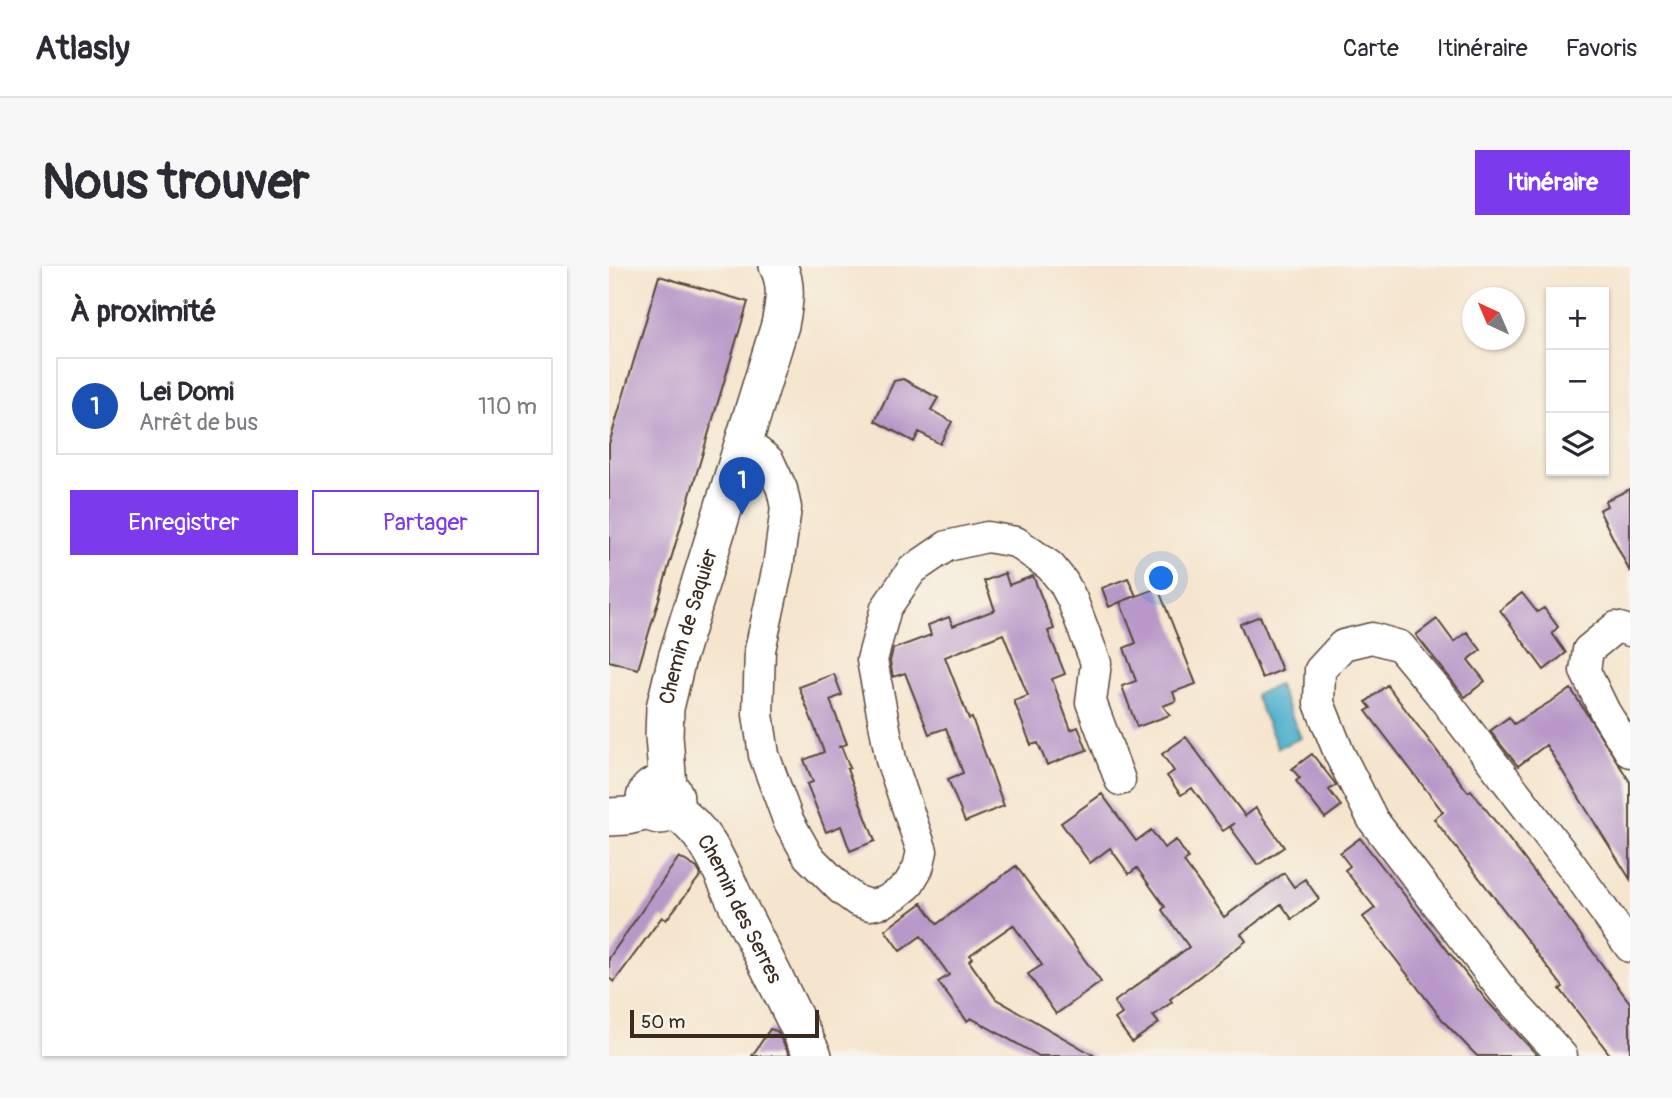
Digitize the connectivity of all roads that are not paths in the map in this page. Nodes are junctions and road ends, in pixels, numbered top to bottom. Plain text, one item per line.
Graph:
1 (778, 266) edge
2 (744, 441) junction
3 (1630, 631) edge
4 (1630, 752) edge
5 (1120, 780) dead end
6 (663, 802) junction
7 (609, 817) edge
8 (1630, 947) edge
9 (813, 1056) edge
10 (1562, 1056) edge

1 - 2 street, Chemin de Saquier
2 - 5 street
2 - 6 street, Chemin de Saquier
3 - 4 street
6 - 7 street
6 - 9 street, Chemin des Serres
8 - 10 street

